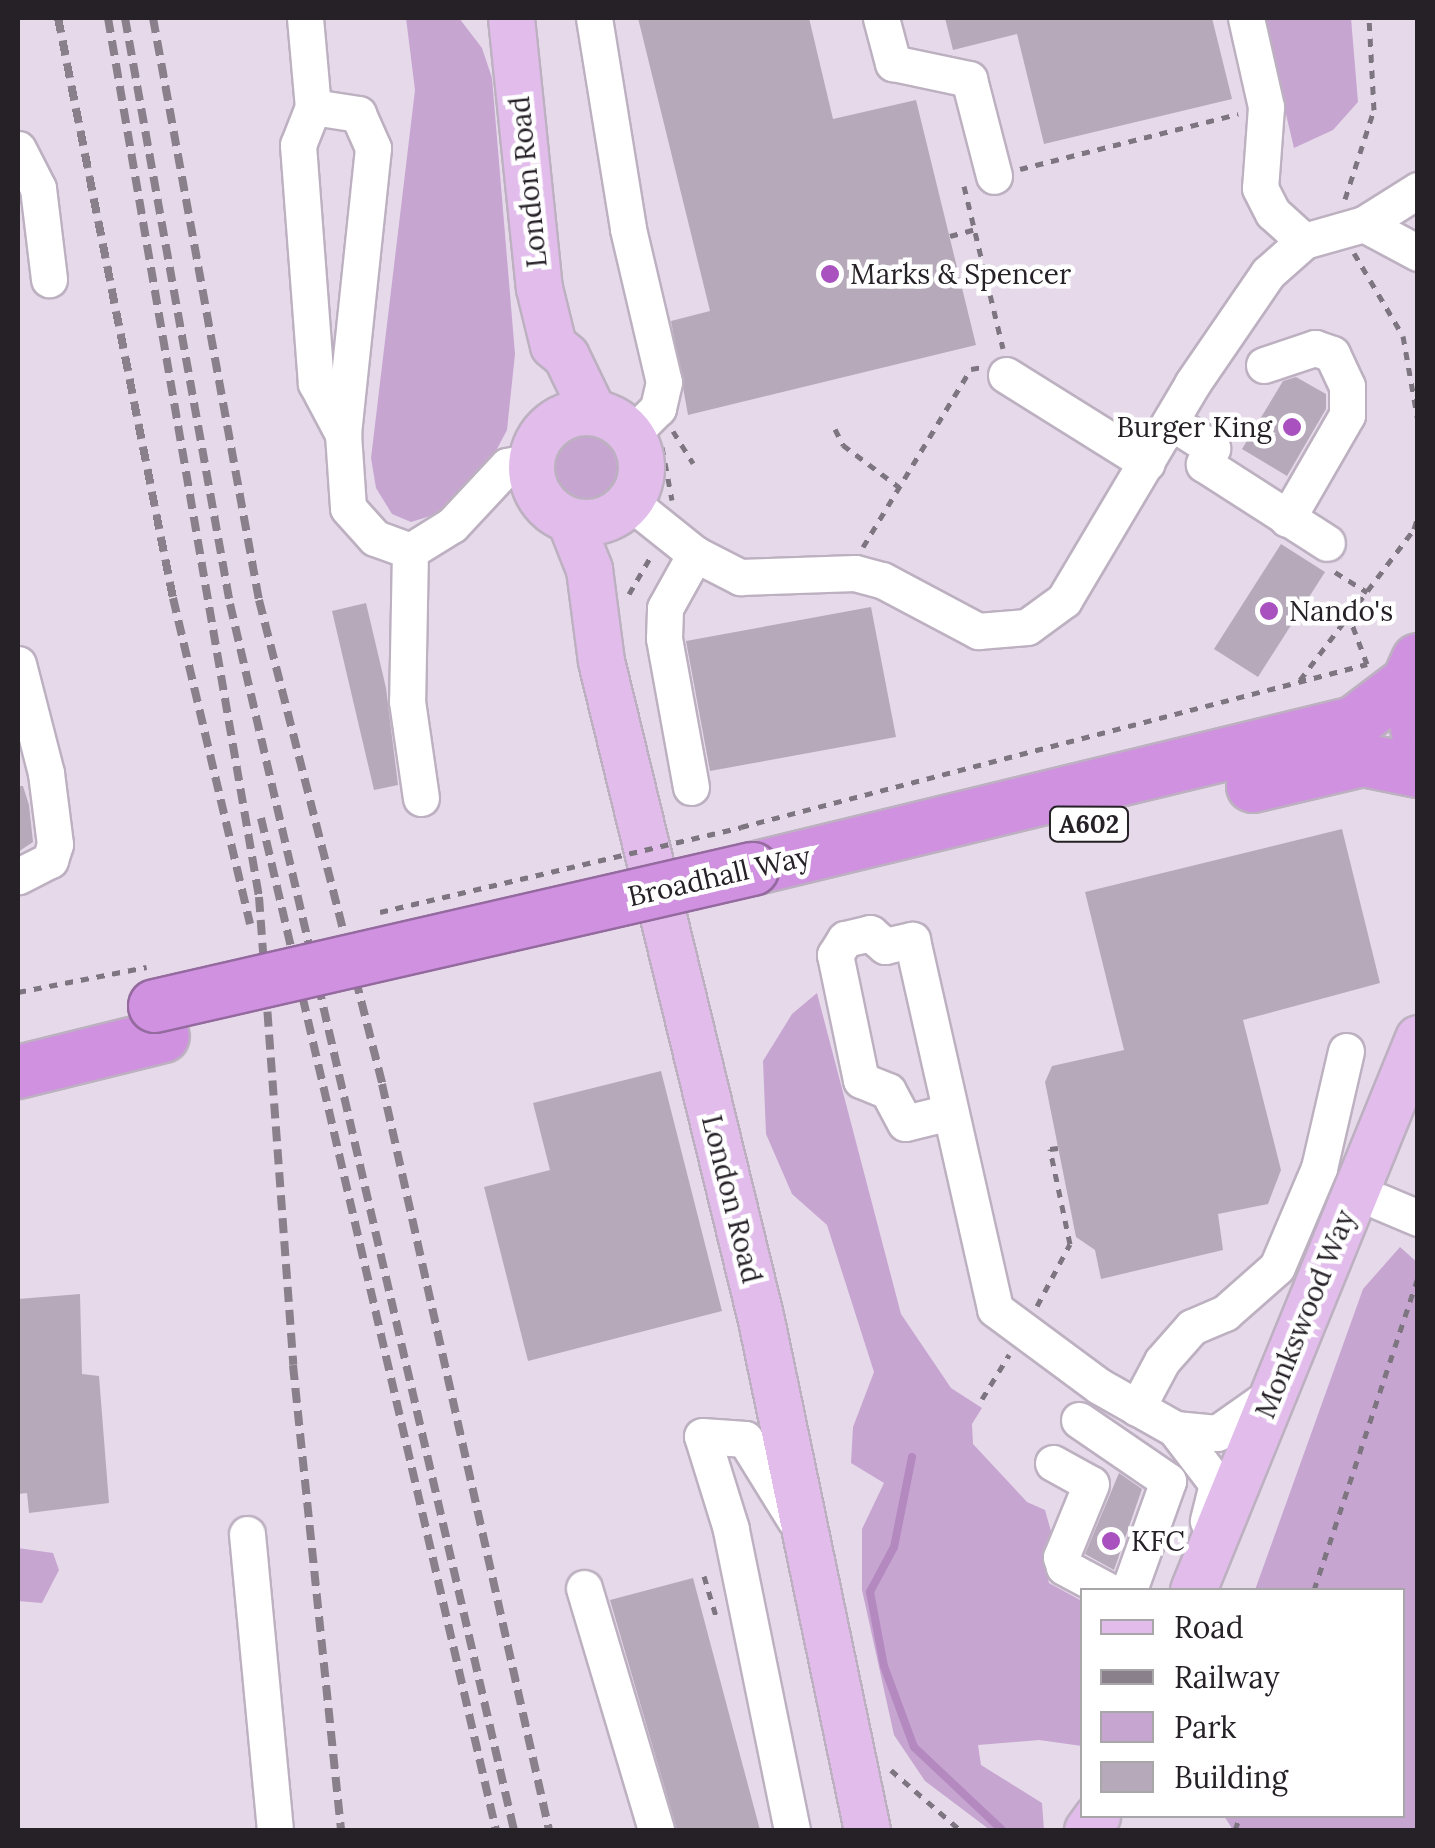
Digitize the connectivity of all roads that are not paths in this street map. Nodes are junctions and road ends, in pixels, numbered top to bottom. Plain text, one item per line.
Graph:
1 (304, 18) edge
2 (510, 18) edge
3 (594, 18) edge
4 (881, 18) edge
5 (1246, 18) edge
6 (313, 107) junction
7 (18, 149) edge
8 (994, 176) road end
9 (1418, 190) edge
10 (1364, 224) junction
11 (1304, 241) junction
12 (1418, 253) edge
13 (49, 279) dead end
14 (1264, 365) dead end
15 (1006, 375) dead end
16 (574, 417) junction
17 (1170, 422) junction
18 (343, 434) junction
19 (632, 434) junction
20 (530, 461) junction
21 (1147, 463) junction
22 (623, 508) junction
23 (1287, 519) junction
24 (570, 521) junction
25 (1327, 542) dead end
26 (410, 551) junction
27 (695, 554) junction
28 (589, 569) junction
29 (18, 664) edge
30 (1413, 671) edge
31 (1418, 733) edge
32 (1418, 772) edge
33 (691, 787) dead end
34 (421, 798) dead end
35 (751, 865) junction
36 (18, 876) edge
37 (160, 1002) junction
38 (18, 1038) edge
39 (1418, 1038) edge
40 (1346, 1051) dead end
41 (18, 1072) edge
42 (1418, 1106) edge
43 (950, 1112) junction
44 (1399, 1210) edge
45 (1273, 1393) junction
46 (1137, 1408) junction
47 (1078, 1420) dead end
48 (1174, 1429) junction
49 (1053, 1462) dead end
50 (801, 1530) junction
51 (247, 1534) dead end
52 (584, 1588) dead end
53 (1102, 1588) edge
54 (1129, 1588) edge
55 (1192, 1588) edge
56 (1193, 1588) edge
57 (1225, 1588) edge
58 (276, 1830) edge
59 (656, 1830) edge
60 (792, 1830) edge
61 (866, 1830) edge

1 - 6 street
2 - 16 main road, London Road
3 - 19 street
4 - 8 street
5 - 11 street
6 - 18 street
6 - 18 street
7 - 13 street
9 - 10 street
10 - 11 street
10 - 12 street
11 - 17 street
14 - 23 street
15 - 21 street
16 - 19 main road
16 - 20 main road
17 - 21 street
17 - 23 street
18 - 26 street
19 - 22 main road
20 - 24 main road
20 - 26 street
21 - 27 street
22 - 24 main road
22 - 27 street
22 - 28 main road
23 - 25 street
24 - 28 main road, London Road
26 - 34 street
27 - 33 street
28 - 50 main road, London Road
29 - 36 street
30 - 31 highway
30 - 35 highway, Broadhall Way / A602
32 - 35 highway, Broadhall Way / A602
35 - 37 highway, Broadhall Way / A602, bridge
37 - 38 highway, Broadhall Way / A602
37 - 41 highway, Broadhall Way / A602
39 - 45 main road, Monkswood Way
40 - 46 street
42 - 44 main road, Monkswood Way
43 - 43 street
43 - 46 street
44 - 57 main road, Monkswood Way
45 - 48 street
45 - 56 main road, Monkswood Way
46 - 48 street
47 - 54 street
48 - 55 street
49 - 53 street
50 - 60 street
50 - 61 main road, London Road
51 - 58 street
52 - 59 street

